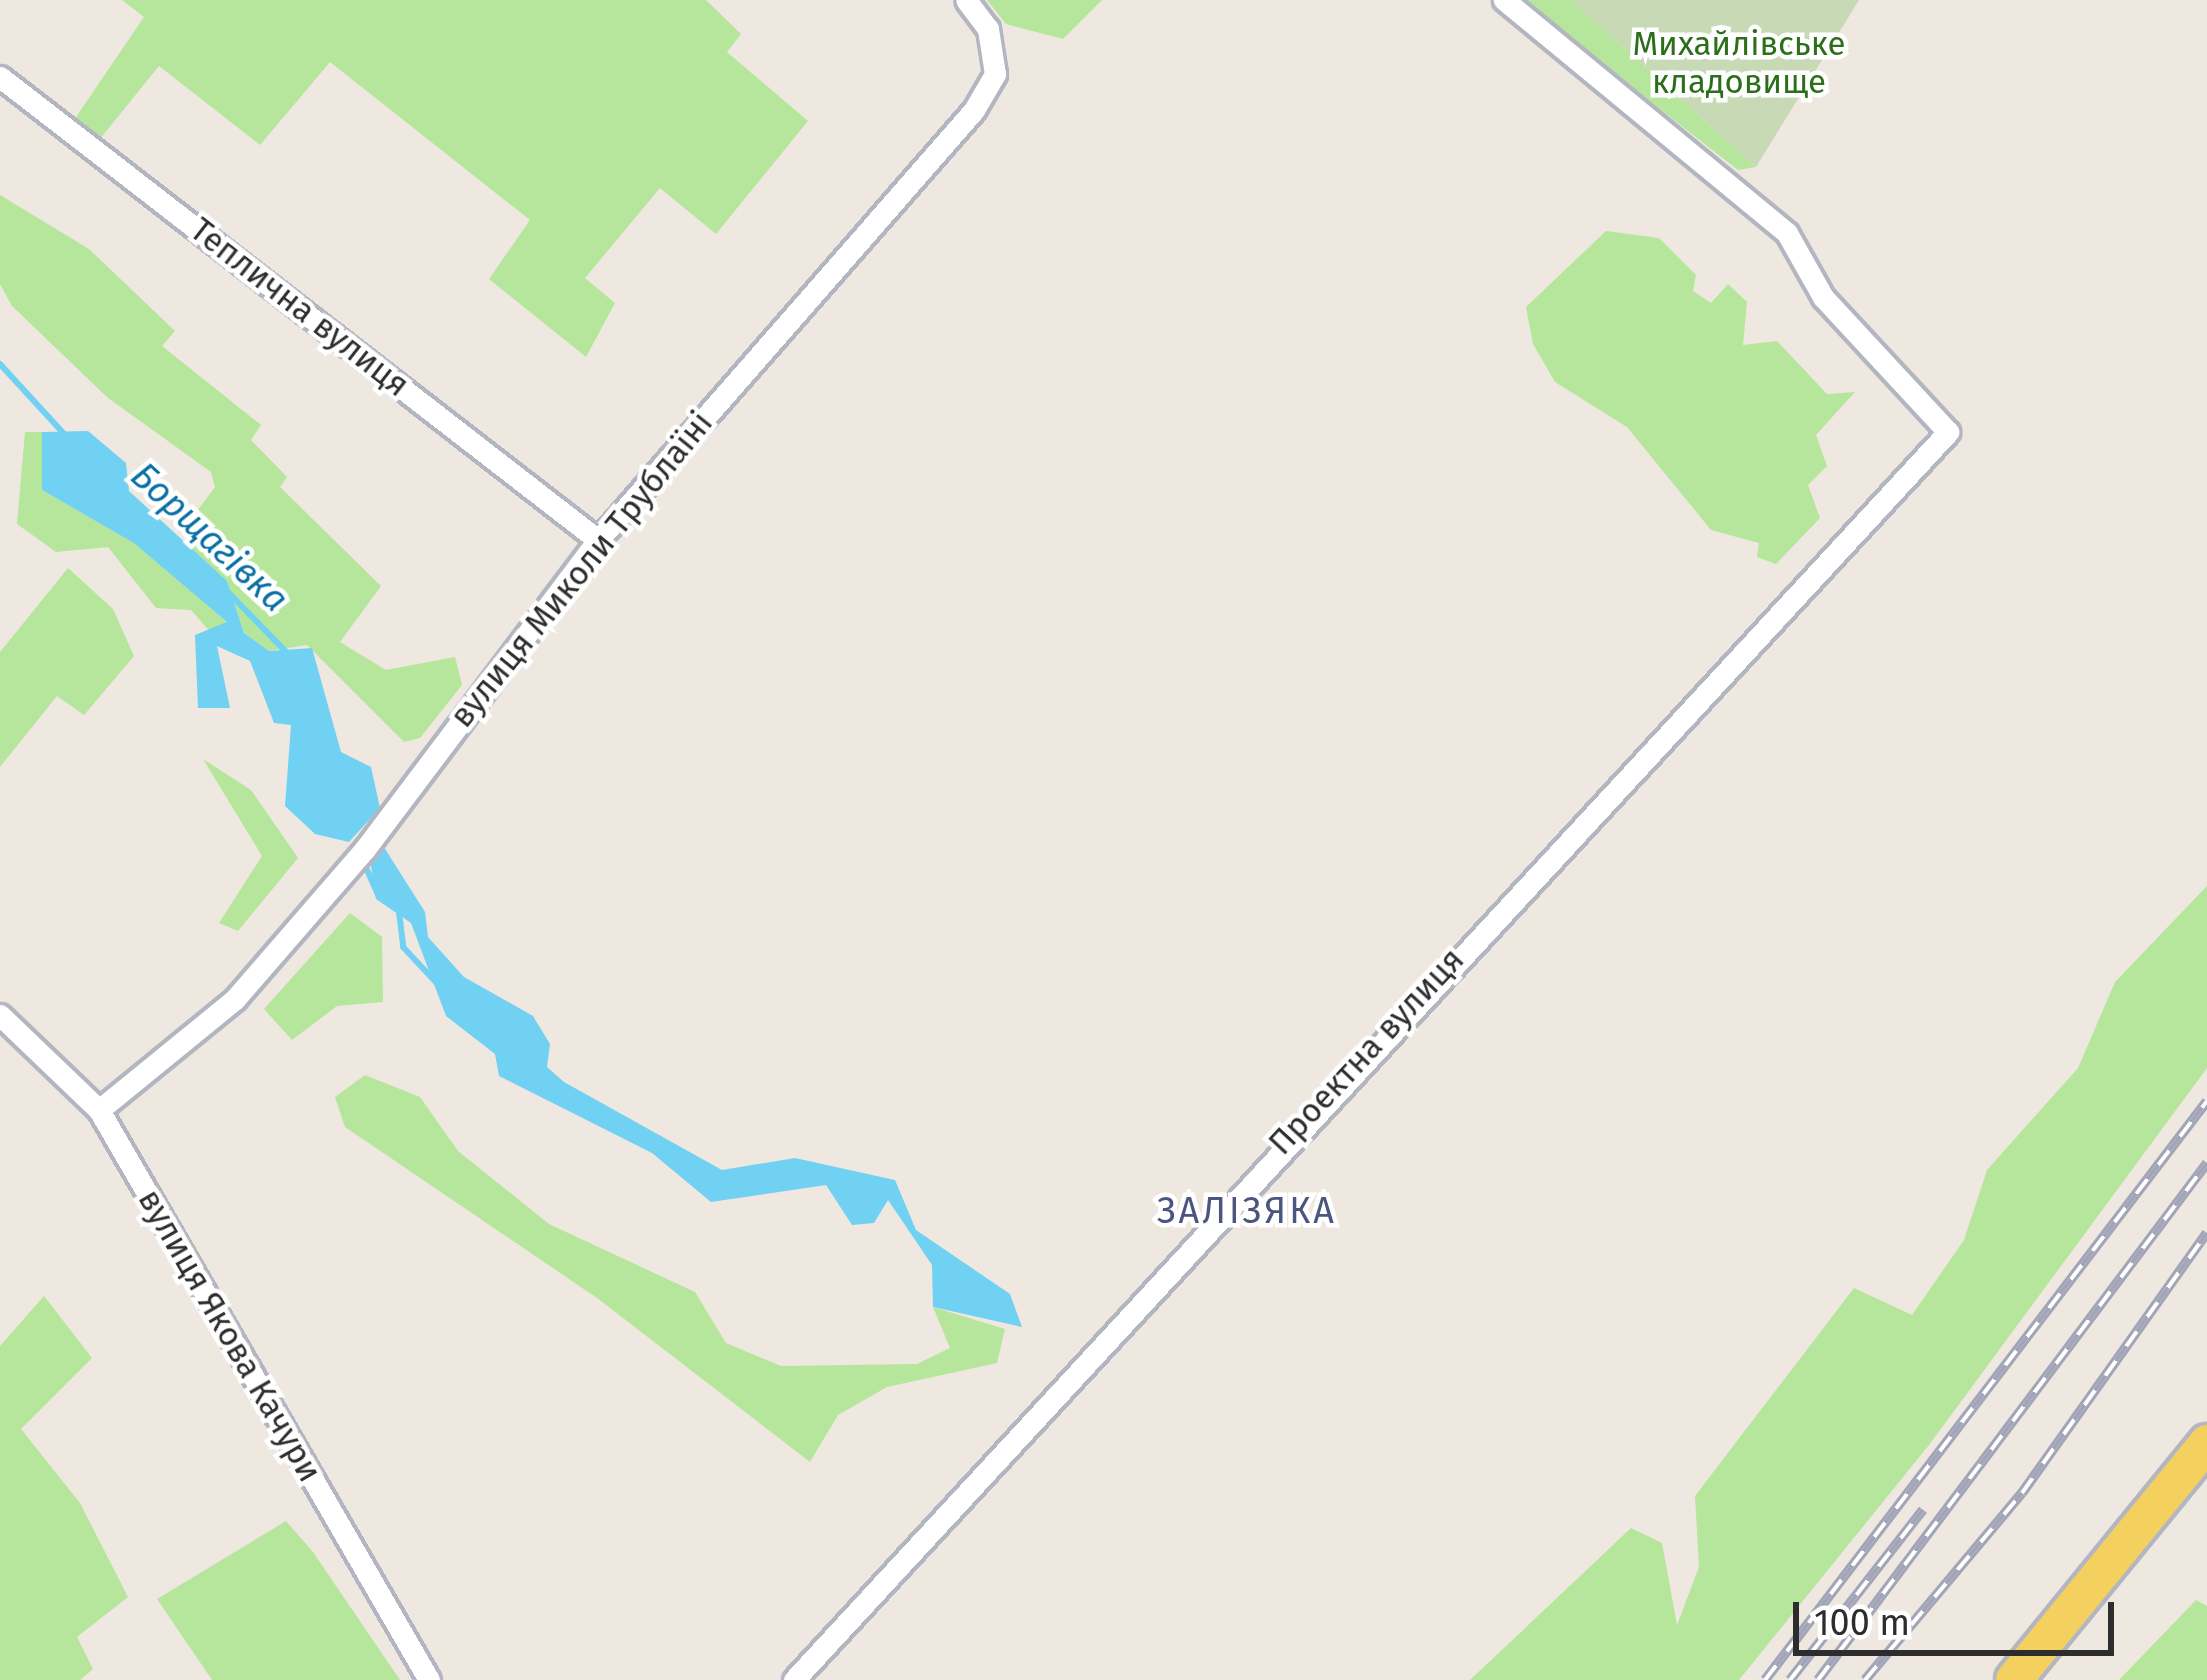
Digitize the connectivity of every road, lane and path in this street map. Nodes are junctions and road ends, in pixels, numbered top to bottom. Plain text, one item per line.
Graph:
1 (966, 0) edge
2 (1504, 0) edge
3 (0, 77) edge
4 (598, 539) junction
5 (0, 1015) edge
6 (99, 1110) junction
7 (2207, 1443) edge
8 (429, 1680) edge
9 (794, 1680) edge
10 (2014, 1680) edge

1 - 4 street, вулиця Миколи Трублаїні
2 - 9 street, Проектна вулиця
3 - 4 street, Теплична вулиця
4 - 6 street, вулиця Миколи Трублаїні
5 - 6 street, вулиця Якова Качури
6 - 8 street, вулиця Якова Качури
7 - 10 main road

